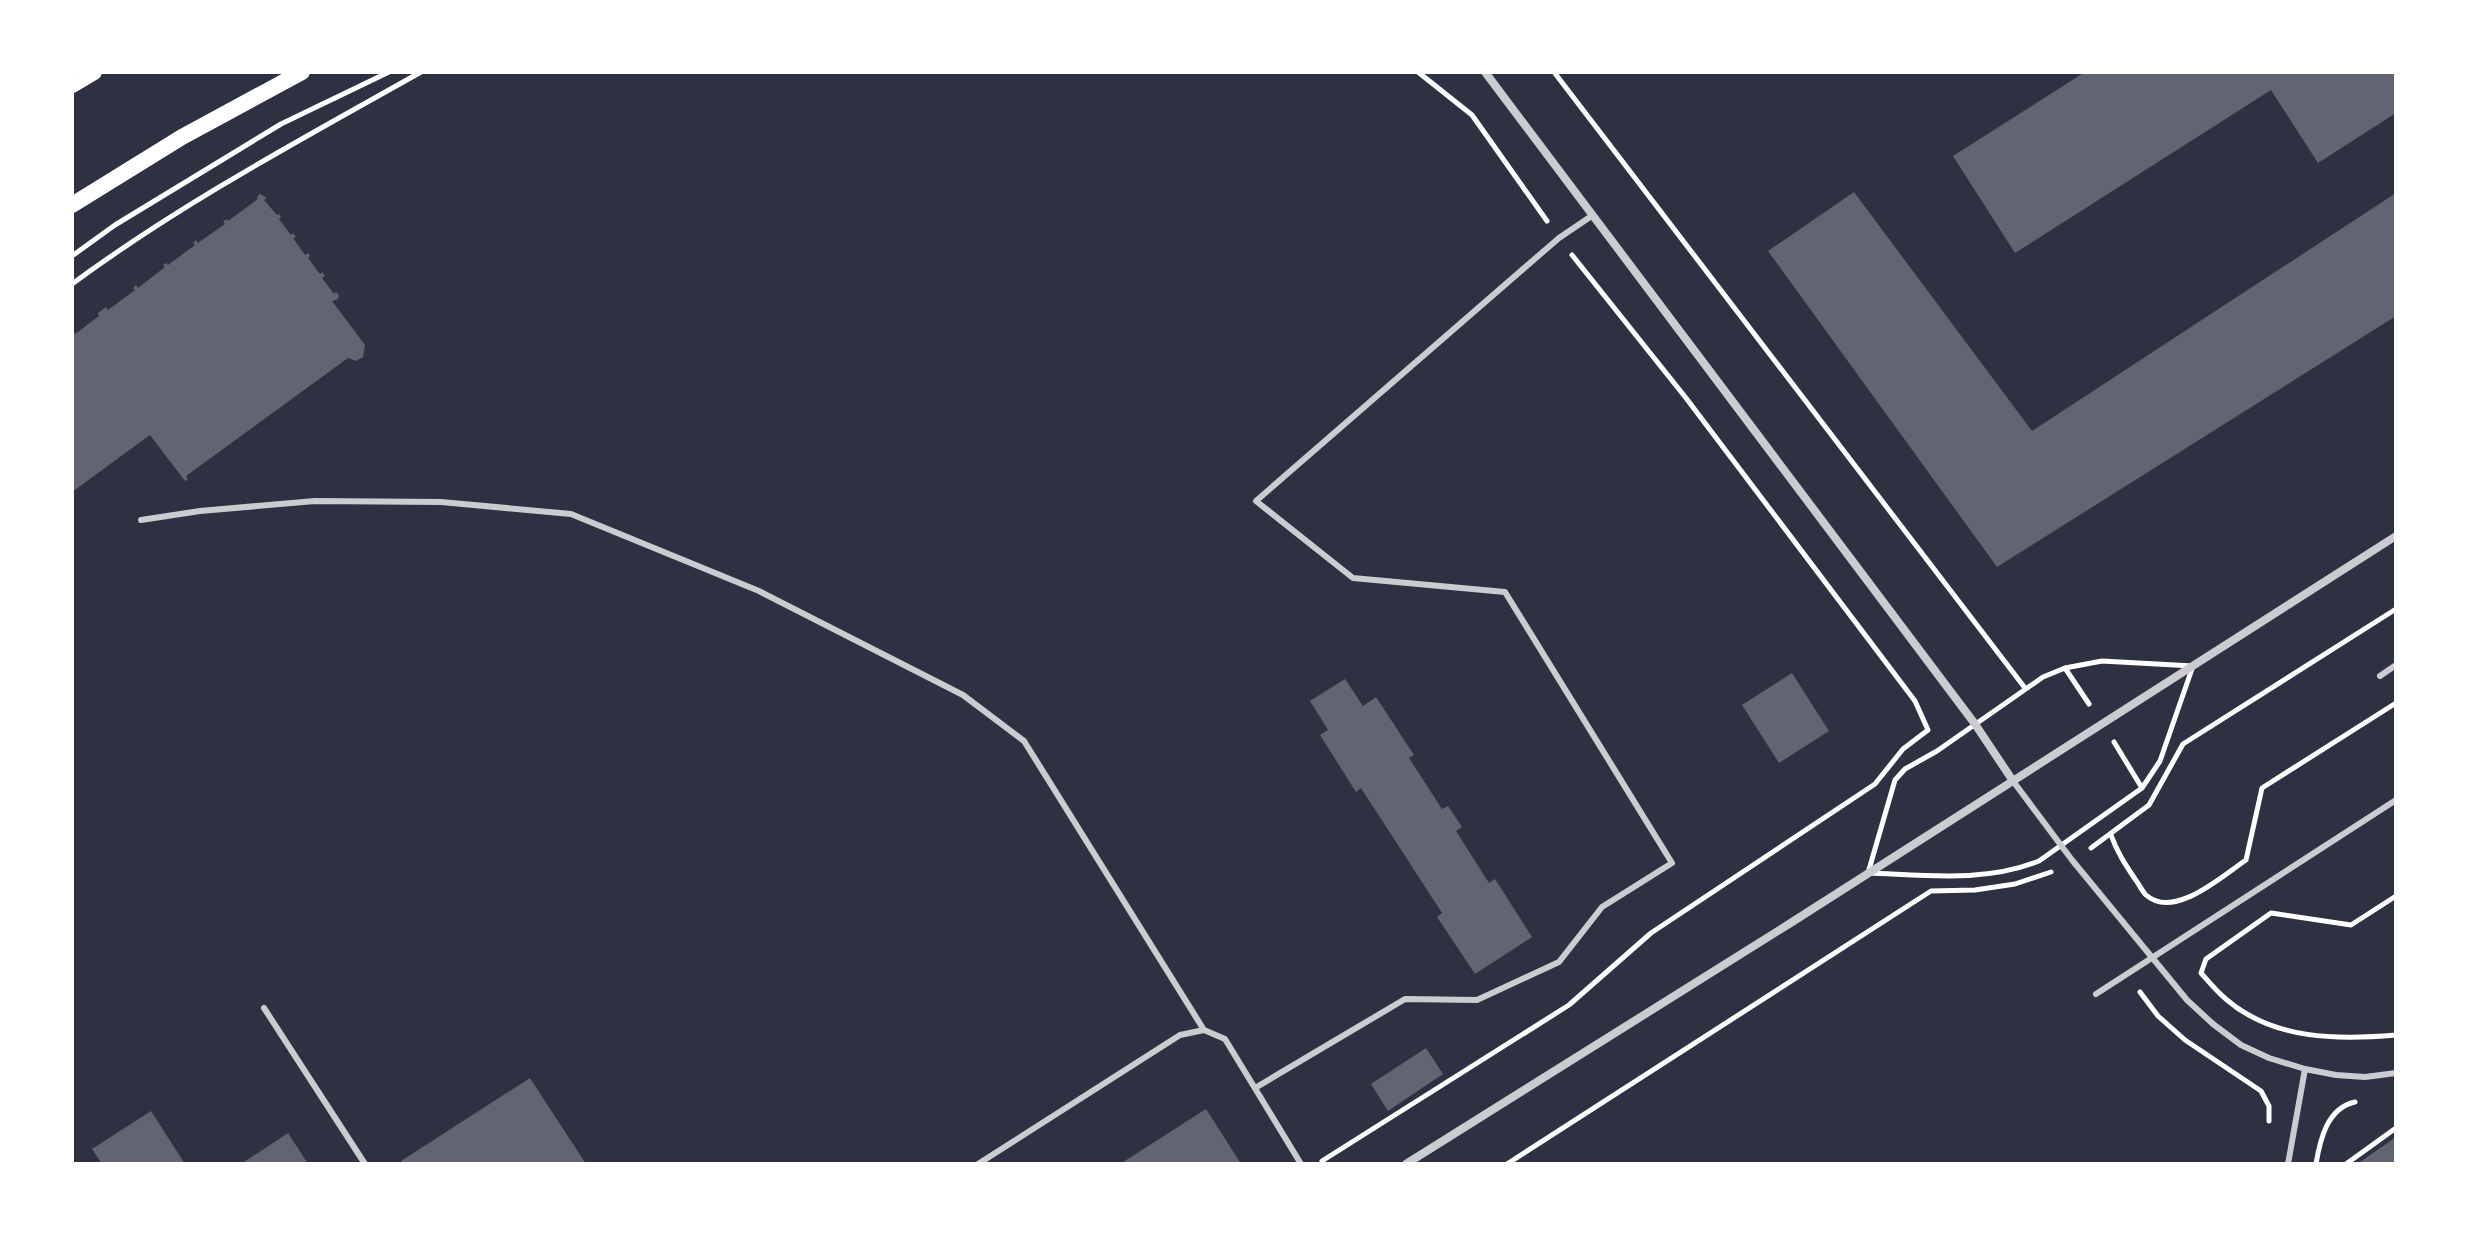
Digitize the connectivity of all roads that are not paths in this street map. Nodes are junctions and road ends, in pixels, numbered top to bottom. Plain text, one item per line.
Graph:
1 (94, 72) edge
2 (302, 72) edge
3 (1485, 72) edge
4 (72, 85) edge
5 (72, 205) edge
6 (1593, 215) junction
7 (141, 520) dead end
8 (2396, 536) edge
9 (2396, 665) edge
10 (2380, 676) dead end
11 (2013, 781) junction
12 (2396, 800) edge
13 (2153, 958) junction
14 (2096, 994) dead end
15 (264, 1008) dead end
16 (1204, 1030) junction
17 (2305, 1069) junction
18 (2396, 1073) edge
19 (1255, 1088) junction
20 (365, 1164) edge
21 (978, 1164) edge
22 (1301, 1164) edge
23 (1406, 1164) edge
24 (2288, 1164) edge

1 - 4 main road
2 - 5 main road
3 - 6 street
6 - 11 street
6 - 19 lane
7 - 16 lane
8 - 11 street
9 - 10 lane
11 - 13 lane
11 - 23 street
12 - 13 lane
13 - 14 lane
13 - 17 lane
15 - 20 lane
16 - 19 lane
16 - 21 lane
17 - 18 lane
17 - 24 lane
19 - 22 lane

